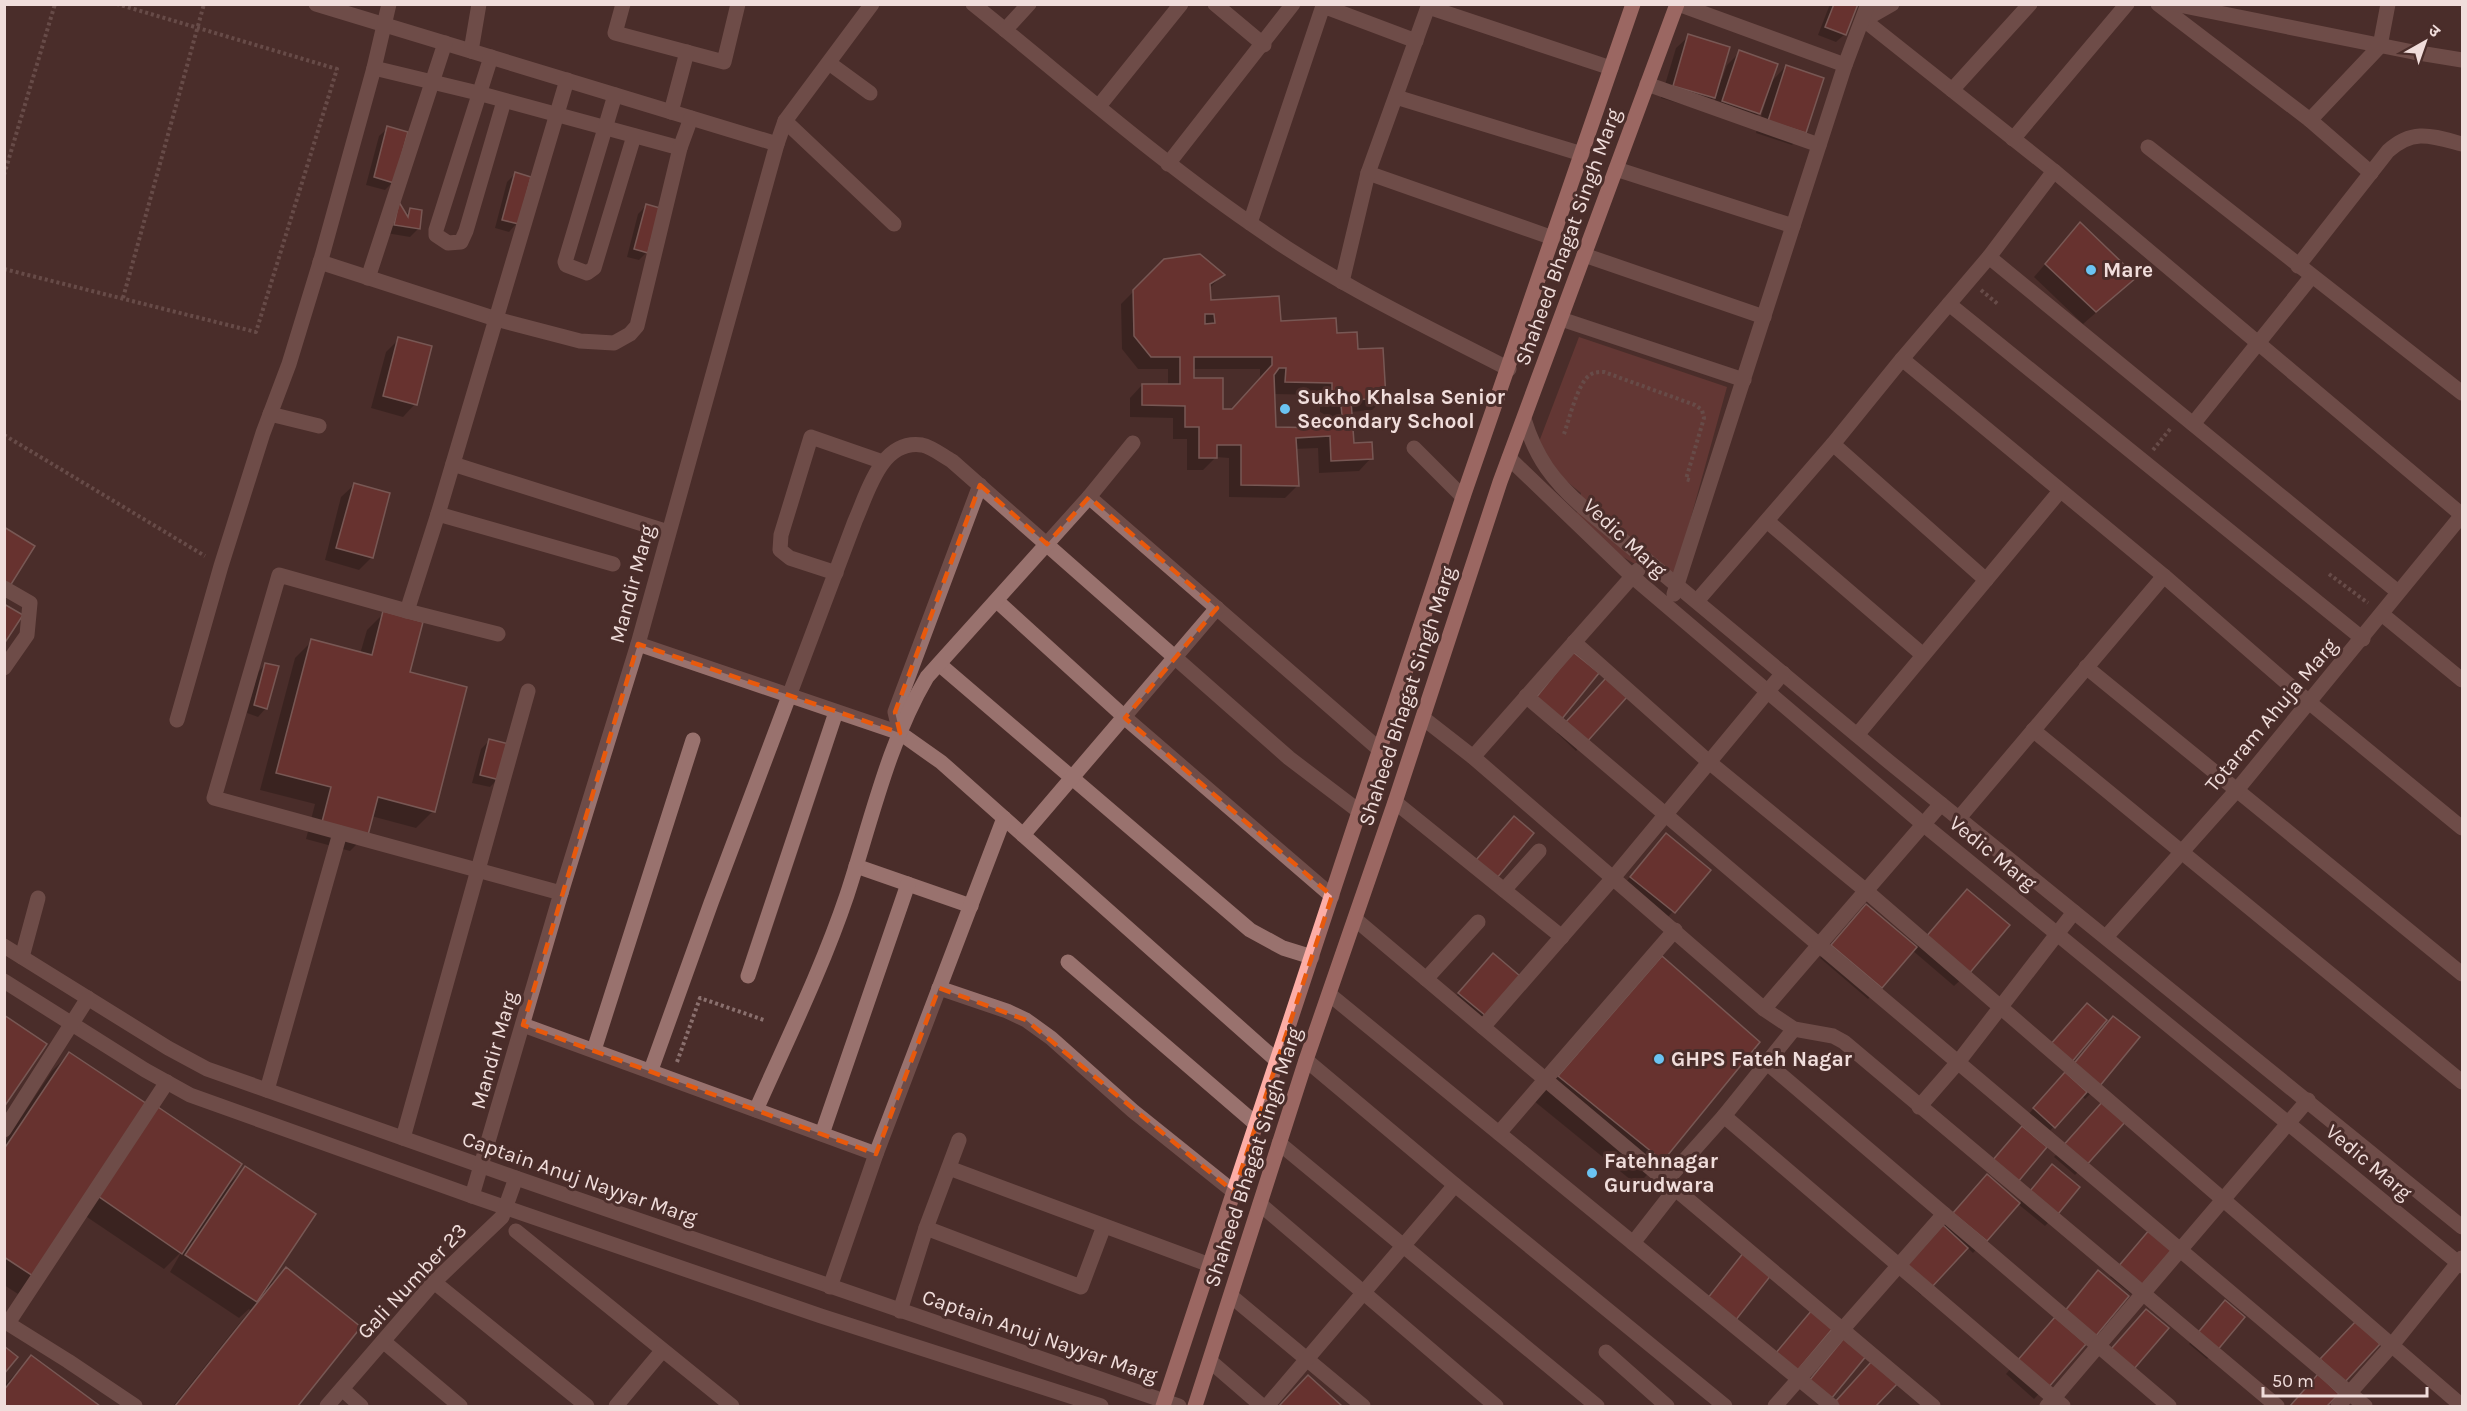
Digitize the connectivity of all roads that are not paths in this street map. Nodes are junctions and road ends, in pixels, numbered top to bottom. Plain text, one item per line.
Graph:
1 (388, 4) edge
2 (479, 4) edge
3 (623, 4) edge
4 (738, 4) edge
5 (872, 4) edge
6 (973, 4) edge
7 (1029, 4) edge
8 (1181, 4) edge
9 (1215, 4) edge
10 (1293, 4) edge
11 (1633, 4) edge
12 (1678, 4) edge
13 (1868, 4) edge
14 (1892, 4) edge
15 (2030, 4) edge
16 (2127, 4) edge
17 (2158, 4) edge
18 (2174, 4) edge
19 (2388, 4) edge
20 (325, 6) edge
21 (1429, 6) edge
22 (1864, 21) junction
23 (384, 25) junction
24 (1005, 30) junction
25 (1416, 41) junction
26 (445, 44) junction
27 (1264, 45) junction
28 (2380, 46) junction
29 (471, 51) junction
30 (687, 52) junction
31 (491, 57) junction
32 (2463, 60) edge
33 (829, 63) junction
34 (1845, 65) junction
35 (374, 68) junction
36 (1611, 69) junction
37 (567, 80) junction
38 (433, 82) junction
39 (1647, 84) junction
40 (1952, 90) junction
41 (478, 93) junction
42 (870, 93) dead end
43 (615, 95) junction
44 (1396, 97) junction
45 (504, 101) junction
46 (1099, 106) junction
47 (672, 112) junction
48 (556, 116) junction
49 (691, 118) junction
50 (2310, 120) junction
51 (785, 122) junction
52 (605, 129) junction
53 (634, 136) junction
54 (2013, 139) junction
55 (777, 144) junction
56 (2463, 144) edge
57 (1819, 145) junction
58 (2148, 147) dead end
59 (680, 148) junction
60 (1582, 154) junction
61 (1168, 164) junction
62 (1616, 169) junction
63 (2054, 171) junction
64 (1368, 172) junction
65 (2371, 173) junction
66 (1250, 223) junction
67 (894, 224) dead end
68 (1793, 226) junction
69 (1553, 238) junction
70 (1584, 255) junction
71 (1989, 257) junction
72 (320, 262) junction
73 (2298, 266) junction
74 (2312, 276) junction
75 (368, 278) junction
76 (1342, 282) junction
77 (1949, 304) junction
78 (1764, 317) junction
79 (496, 319) junction
80 (1561, 319) junction
81 (2258, 343) junction
82 (1902, 359) junction
83 (1509, 369) junction
84 (1744, 380) junction
85 (2463, 393) edge
86 (270, 414) junction
87 (1524, 419) junction
88 (2193, 424) junction
89 (319, 426) dead end
90 (1133, 443) dead end
91 (1833, 444) junction
92 (1414, 448) dead end
93 (1509, 458) junction
94 (884, 462) junction
95 (453, 464) junction
96 (980, 485) junction
97 (2060, 491) junction
98 (1089, 497) junction
99 (1463, 497) junction
100 (438, 514) junction
101 (2463, 515) edge
102 (1767, 521) junction
103 (669, 532) junction
104 (1047, 544) junction
105 (1647, 560) junction
106 (613, 564) dead end
107 (836, 573) junction
108 (2164, 576) junction
109 (1633, 577) junction
110 (1986, 580) junction
111 (1678, 586) junction
112 (4, 588) edge
113 (2398, 592) junction
114 (997, 601) junction
115 (1697, 602) junction
116 (1667, 606) junction
117 (1217, 608) junction
118 (407, 611) junction
119 (2383, 615) junction
120 (498, 634) dead end
121 (2363, 639) junction
122 (1574, 642) junction
123 (638, 644) junction
124 (1923, 655) junction
125 (1174, 659) junction
126 (939, 664) junction
127 (2086, 667) junction
128 (4, 668) edge
129 (1783, 673) junction
130 (2463, 680) edge
131 (528, 692) dead end
132 (1768, 692) junction
133 (789, 696) junction
134 (1527, 696) junction
135 (2310, 703) junction
136 (836, 712) junction
137 (1125, 718) junction
138 (1423, 718) junction
139 (177, 720) dead end
140 (2033, 730) junction
141 (900, 733) junction
142 (1857, 735) junction
143 (693, 740) dead end
144 (1380, 750) junction
145 (1473, 757) junction
146 (1709, 762) junction
147 (1072, 778) junction
148 (2236, 791) junction
149 (1395, 802) junction
150 (1941, 804) junction
151 (1360, 812) junction
152 (1665, 813) junction
153 (1004, 818) junction
154 (1959, 818) junction
155 (1923, 824) junction
156 (2463, 828) edge
157 (340, 833) junction
158 (1023, 835) junction
159 (2181, 850) junction
160 (1539, 851) dead end
161 (856, 866) junction
162 (478, 870) junction
163 (1613, 878) junction
164 (908, 884) junction
165 (1504, 890) junction
166 (1865, 890) junction
167 (561, 893) junction
168 (1332, 896) junction
169 (38, 898) dead end
170 (971, 906) junction
171 (2074, 912) junction
172 (1354, 919) junction
173 (1478, 922) dead end
174 (1675, 930) junction
175 (2059, 933) junction
176 (1562, 937) junction
177 (2106, 937) junction
178 (1819, 945) junction
179 (4, 946) edge
180 (22, 957) junction
181 (1312, 957) junction
182 (1068, 962) dead end
183 (2463, 974) edge
184 (748, 976) dead end
185 (1426, 979) junction
186 (4, 981) edge
187 (939, 988) junction
188 (1329, 994) junction
189 (88, 998) junction
190 (2001, 1008) junction
191 (1764, 1009) junction
192 (71, 1023) junction
193 (523, 1025) junction
194 (1483, 1028) junction
195 (1794, 1029) junction
196 (594, 1050) junction
197 (1276, 1060) junction
198 (1306, 1060) junction
199 (1959, 1061) junction
200 (1766, 1062) junction
201 (651, 1070) junction
202 (1545, 1080) junction
203 (167, 1082) junction
204 (2463, 1082) edge
205 (267, 1090) junction
206 (2308, 1100) junction
207 (1919, 1107) junction
208 (756, 1110) junction
209 (1724, 1116) junction
210 (2289, 1122) junction
211 (1256, 1124) junction
212 (4, 1131) edge
213 (1499, 1133) junction
214 (822, 1134) junction
215 (403, 1138) junction
216 (959, 1140) dead end
217 (1279, 1143) junction
218 (876, 1154) junction
219 (482, 1166) junction
220 (949, 1168) junction
221 (516, 1178) junction
222 (1671, 1184) junction
223 (1455, 1185) junction
224 (1234, 1192) junction
225 (472, 1196) junction
226 (2225, 1200) junction
227 (1260, 1204) junction
228 (506, 1208) junction
229 (1944, 1214) junction
230 (1104, 1226) junction
231 (2463, 1227) edge
232 (926, 1228) junction
233 (516, 1230) dead end
234 (1633, 1243) junction
235 (1404, 1245) junction
236 (2180, 1251) junction
237 (2461, 1263) edge
238 (1210, 1265) junction
239 (1900, 1266) junction
240 (434, 1282) junction
241 (830, 1287) junction
242 (1364, 1293) junction
243 (2143, 1294) junction
244 (1231, 1296) junction
245 (900, 1311) junction
246 (6, 1322) edge
247 (1844, 1329) junction
248 (383, 1341) junction
249 (2392, 1345) junction
250 (2100, 1347) junction
251 (662, 1351) junction
252 (1606, 1352) dead end
253 (1308, 1360) junction
254 (1210, 1361) junction
255 (1799, 1380) junction
256 (342, 1389) junction
257 (2349, 1393) junction
258 (1066, 1401) edge
259 (2055, 1404) edge
260 (1169, 1405) edge
261 (135, 1407) edge
262 (327, 1407) edge
263 (361, 1407) edge
264 (460, 1407) edge
265 (587, 1407) edge
266 (616, 1407) edge
267 (732, 1407) edge
268 (1101, 1407) edge
269 (1195, 1407) edge
270 (1262, 1407) edge
271 (1267, 1407) edge
272 (1363, 1407) edge
273 (1496, 1407) edge
274 (1597, 1407) edge
275 (1667, 1407) edge
276 (1725, 1407) edge
277 (1776, 1407) edge
278 (1832, 1407) edge
279 (1933, 1407) edge
280 (2169, 1407) edge
281 (2277, 1407) edge
282 (2338, 1407) edge
283 (2365, 1407) edge
284 (2462, 1407) edge

1 - 23 street
2 - 29 street
3 - 30 street
4 - 30 street
5 - 33 street, Mandir Marg
6 - 24 street
7 - 24 street
8 - 46 street
9 - 27 street
10 - 27 street
11 - 36 main road, Shaheed Bhagat Singh Marg
12 - 34 street
12 - 39 main road, Shaheed Bhagat Singh Marg
13 - 22 street
14 - 22 street
15 - 40 street
16 - 54 street
17 - 50 street
18 - 28 street
19 - 28 street
20 - 23 street
21 - 25 street
21 - 36 street
22 - 34 street
22 - 40 street
23 - 26 street
23 - 35 street
24 - 46 street
25 - 44 street
25 - 66 street
26 - 29 street
26 - 38 street
27 - 61 street
28 - 32 street
28 - 50 street
29 - 31 street
30 - 47 street
31 - 37 street
31 - 41 street
33 - 42 street
33 - 51 street, Mandir Marg
34 - 57 street
35 - 38 street
35 - 72 street
36 - 60 main road, Shaheed Bhagat Singh Marg
37 - 43 street
37 - 48 street
38 - 41 street
38 - 75 street
39 - 57 street
39 - 62 main road, Shaheed Bhagat Singh Marg
40 - 54 street
41 - 45 street
41 - 45 street
43 - 47 street
43 - 52 street
44 - 60 street
44 - 64 street
45 - 48 street
46 - 61 street
47 - 49 street
48 - 52 street
48 - 79 street
49 - 55 street
49 - 59 street
50 - 65 street
51 - 55 street, Mandir Marg
51 - 67 street
52 - 53 street
52 - 53 street
53 - 59 street
54 - 63 street
55 - 103 street, Mandir Marg
56 - 65 street
57 - 68 street
58 - 73 street
59 - 79 street
60 - 69 main road, Shaheed Bhagat Singh Marg
61 - 66 street
62 - 68 street
62 - 70 main road, Shaheed Bhagat Singh Marg
63 - 71 street
63 - 81 street
64 - 69 street
64 - 76 street
65 - 73 street
66 - 76 street
68 - 78 street
69 - 83 main road, Shaheed Bhagat Singh Marg
70 - 78 street
70 - 80 main road, Shaheed Bhagat Singh Marg
71 - 77 street
71 - 88 street
72 - 75 street
72 - 86 street
73 - 74 street
74 - 81 street
74 - 85 street
75 - 79 street
76 - 83 street
77 - 82 street
77 - 121 street
78 - 84 street
79 - 95 street
80 - 84 street
80 - 87 main road, Shaheed Bhagat Singh Marg
81 - 88 street
81 - 101 street
82 - 91 street
82 - 97 street
83 - 99 main road, Shaheed Bhagat Singh Marg
84 - 111 street
86 - 89 street
86 - 139 street
87 - 93 main road, Shaheed Bhagat Singh Marg
87 - 105 street, Vedic Marg
88 - 113 street
90 - 98 street
91 - 102 street
91 - 110 street
92 - 99 street
93 - 109 street, Vedic Marg
93 - 138 main road, Shaheed Bhagat Singh Marg
94 - 96 street
94 - 107 street
94 - 107 street
95 - 100 street
95 - 103 street
96 - 104 street
96 - 141 street
97 - 108 street
97 - 110 street
98 - 104 street
98 - 117 street
99 - 144 main road, Shaheed Bhagat Singh Marg
100 - 106 street
100 - 118 street
101 - 113 street, Totaram Ahuja Marg
102 - 115 street
102 - 124 street
103 - 123 street, Mandir Marg
104 - 114 street
104 - 125 street
105 - 109 street
105 - 111 street, Vedic Marg
107 - 133 street
108 - 127 street
108 - 135 street
109 - 116 street, Vedic Marg
109 - 122 street
110 - 124 street
111 - 115 street, Vedic Marg
111 - 116 street
112 - 128 street
113 - 119 street, Totaram Ahuja Marg
114 - 126 street
114 - 137 street
115 - 129 street, Vedic Marg
116 - 132 street, Vedic Marg
117 - 125 street
117 - 144 street
118 - 120 street
118 - 157 street
119 - 121 street, Totaram Ahuja Marg
119 - 130 street
121 - 135 street, Totaram Ahuja Marg
122 - 134 street
122 - 146 street
123 - 133 street
123 - 167 street, Mandir Marg
124 - 142 street
125 - 137 street
125 - 151 street
126 - 141 street
126 - 147 street
127 - 140 street
127 - 148 street
129 - 132 street
129 - 142 street, Vedic Marg
131 - 162 street
132 - 146 street
132 - 155 street, Vedic Marg
133 - 136 street
133 - 201 street
134 - 145 street
134 - 152 street
135 - 148 street, Totaram Ahuja Marg
135 - 156 street
136 - 141 street
136 - 184 street
137 - 147 street
137 - 168 street
138 - 145 street
138 - 149 main road, Shaheed Bhagat Singh Marg
140 - 154 street
140 - 159 street
141 - 153 street
141 - 161 street
142 - 150 street, Vedic Marg
143 - 196 street
144 - 151 main road, Shaheed Bhagat Singh Marg
145 - 163 street
146 - 152 street
146 - 166 street
147 - 158 street
147 - 181 street
148 - 159 street, Totaram Ahuja Marg
148 - 183 street
149 - 165 street
149 - 172 main road, Shaheed Bhagat Singh Marg
150 - 154 street, Vedic Marg
150 - 155 street
151 - 168 main road, Shaheed Bhagat Singh Marg
152 - 163 street
152 - 178 street
153 - 158 street
153 - 170 street
154 - 171 street, Vedic Marg
155 - 166 street
155 - 175 street, Vedic Marg
157 - 162 street
157 - 205 street
158 - 197 street
159 - 177 street, Totaram Ahuja Marg
159 - 204 street
160 - 165 street
161 - 164 street
161 - 208 street
162 - 167 street
162 - 215 street
163 - 174 street
163 - 176 street
164 - 170 street
164 - 214 street
165 - 176 street
166 - 178 street
166 - 190 street
167 - 193 street, Mandir Marg
168 - 181 main road, Shaheed Bhagat Singh Marg
169 - 180 street
170 - 187 street
171 - 175 street
171 - 177 street, Vedic Marg
172 - 185 street
172 - 188 main road, Shaheed Bhagat Singh Marg
173 - 185 street
174 - 191 street
174 - 202 street
175 - 190 street
175 - 210 street, Vedic Marg
176 - 194 street
177 - 206 street, Vedic Marg
178 - 191 street
178 - 199 street
179 - 180 street, Captain Anuj Nayyar Marg
180 - 189 street, Captain Anuj Nayyar Marg
181 - 197 main road, Shaheed Bhagat Singh Marg
182 - 211 street
185 - 194 street
186 - 192 street
187 - 218 street
187 - 224 street
188 - 198 main road, Shaheed Bhagat Singh Marg
188 - 213 street
189 - 192 street
189 - 205 street, Captain Anuj Nayyar Marg
190 - 199 street
190 - 226 street
191 - 195 street
192 - 203 street
192 - 212 street
193 - 196 street
193 - 219 street, Mandir Marg
194 - 202 street
195 - 200 street
195 - 207 street
196 - 201 street
197 - 211 main road, Shaheed Bhagat Singh Marg
198 - 217 main road, Shaheed Bhagat Singh Marg
198 - 223 street
199 - 207 street
199 - 236 street
200 - 209 street
200 - 229 street
201 - 208 street
202 - 213 street
202 - 222 street
203 - 225 street
203 - 246 street
205 - 215 street, Captain Anuj Nayyar Marg
206 - 210 street
206 - 231 street, Vedic Marg
207 - 243 street
208 - 214 street
209 - 222 street
209 - 239 street
210 - 226 street
210 - 237 street, Vedic Marg
211 - 224 main road, Shaheed Bhagat Singh Marg
213 - 234 street
214 - 218 street
215 - 219 street, Captain Anuj Nayyar Marg
216 - 220 street
217 - 227 main road, Shaheed Bhagat Singh Marg
217 - 235 street
218 - 241 street
219 - 221 street, Captain Anuj Nayyar Marg
219 - 225 street, Mandir Marg
220 - 230 street
220 - 232 street
221 - 228 street, Gali Number 23
221 - 241 street, Captain Anuj Nayyar Marg
222 - 234 street
222 - 247 street
223 - 235 street
223 - 276 street
224 - 238 main road, Shaheed Bhagat Singh Marg
225 - 228 street
226 - 236 street
226 - 249 street
227 - 242 street
227 - 244 main road, Shaheed Bhagat Singh Marg
228 - 240 street, Gali Number 23
228 - 258 street
229 - 239 street
229 - 250 street
230 - 232 street
230 - 238 street
232 - 245 street
233 - 251 street
234 - 255 street
235 - 242 street
235 - 274 street
236 - 243 street
236 - 257 street
237 - 249 street
238 - 260 main road, Shaheed Bhagat Singh Marg
239 - 247 street
239 - 259 street
240 - 248 street, Gali Number 23
240 - 265 street
241 - 245 street, Captain Anuj Nayyar Marg
242 - 253 street
242 - 273 street
243 - 250 street
243 - 281 street
244 - 253 street
244 - 254 main road, Shaheed Bhagat Singh Marg
245 - 260 street, Captain Anuj Nayyar Marg
246 - 261 street
247 - 255 street
247 - 279 street
248 - 256 street, Gali Number 23
248 - 264 street
249 - 257 street
249 - 284 street
250 - 259 street
250 - 280 street
251 - 266 street
251 - 267 street
252 - 275 street
253 - 271 street
253 - 272 street
254 - 269 main road, Shaheed Bhagat Singh Marg
254 - 270 street
255 - 277 street
255 - 278 street
256 - 262 street, Gali Number 23
256 - 263 street
257 - 282 street
257 - 283 street
258 - 268 street

